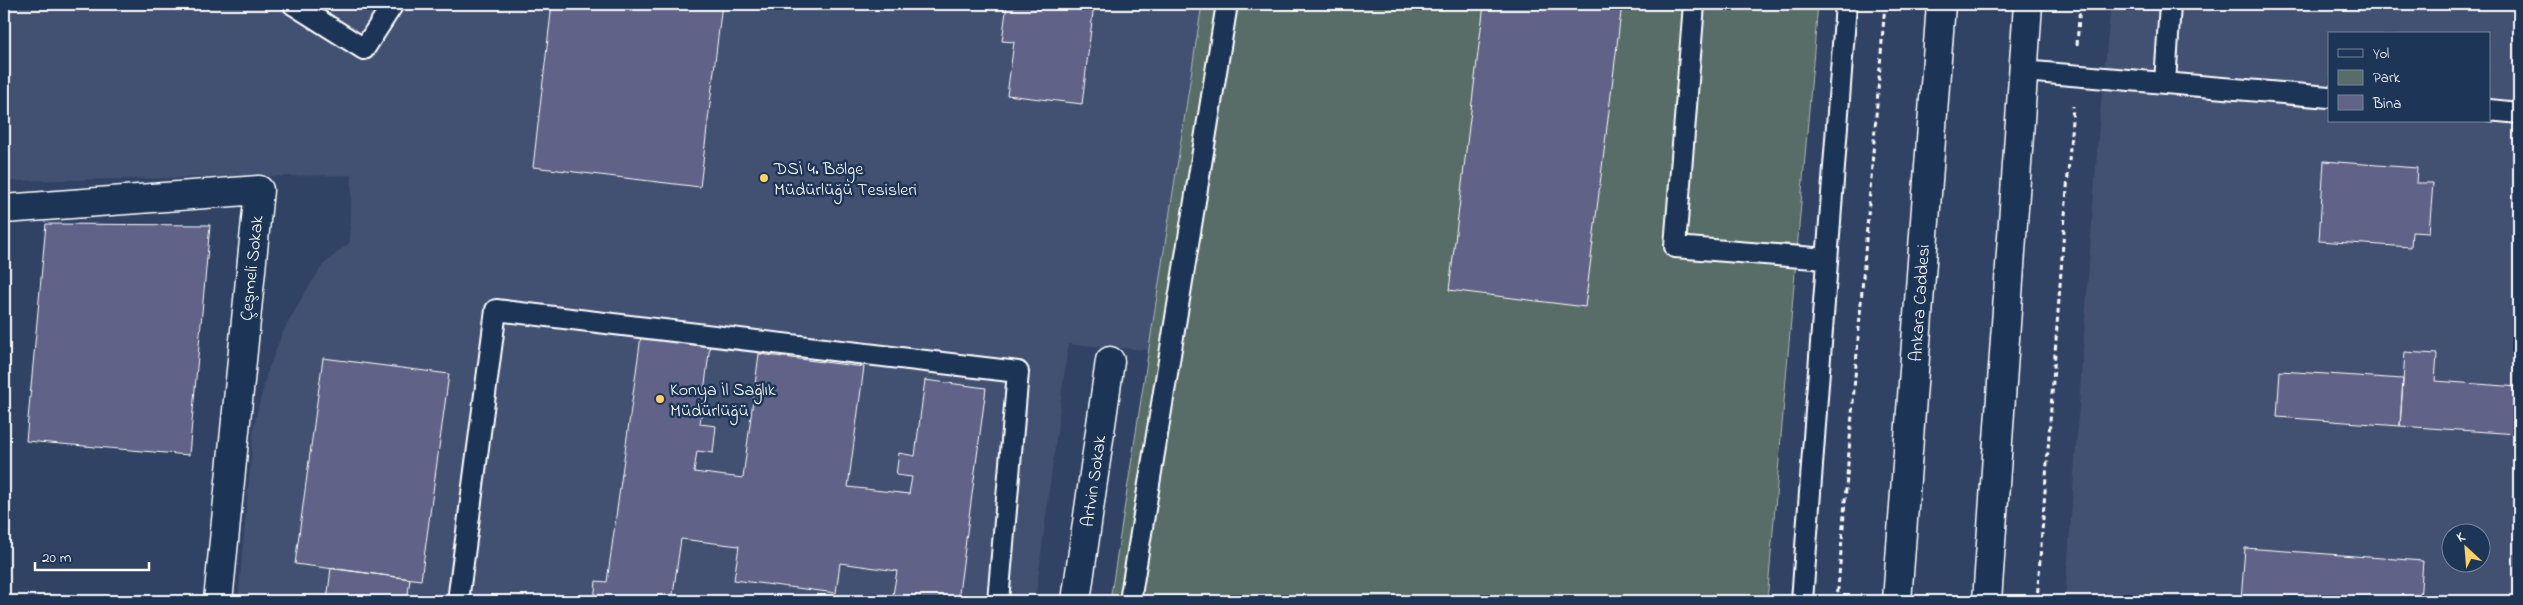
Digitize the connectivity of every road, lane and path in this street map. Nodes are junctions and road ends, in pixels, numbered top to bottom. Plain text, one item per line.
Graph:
1 (293, 4) edge
2 (393, 4) edge
3 (1227, 4) edge
4 (1694, 4) edge
5 (1846, 4) edge
6 (1886, 4) edge
7 (1941, 4) edge
8 (2028, 4) edge
9 (2080, 4) edge
10 (2170, 4) edge
11 (2023, 71) junction
12 (2075, 75) junction
13 (2165, 83) junction
14 (2328, 97) edge
15 (2490, 110) edge
16 (2519, 113) edge
17 (4, 209) edge
18 (1827, 259) junction
19 (1110, 361) dead end
20 (218, 601) edge
21 (458, 601) edge
22 (998, 601) edge
23 (1076, 601) edge
24 (1130, 601) edge
25 (1802, 601) edge
26 (1837, 601) edge
27 (1897, 601) edge
28 (1987, 601) edge
29 (2037, 601) edge

1 - 2 lane
3 - 24 lane
4 - 18 lane
5 - 18 lane
6 - 26 path
7 - 27 main road, Ankara Caddesi
8 - 11 main road
9 - 12 path
10 - 13 lane
11 - 12 lane
11 - 28 main road
12 - 13 lane
12 - 29 path
13 - 14 lane
15 - 16 lane
17 - 20 main road, Çeşmeli Sokak
18 - 25 lane
19 - 23 main road, Artvin Sokak
21 - 22 lane

